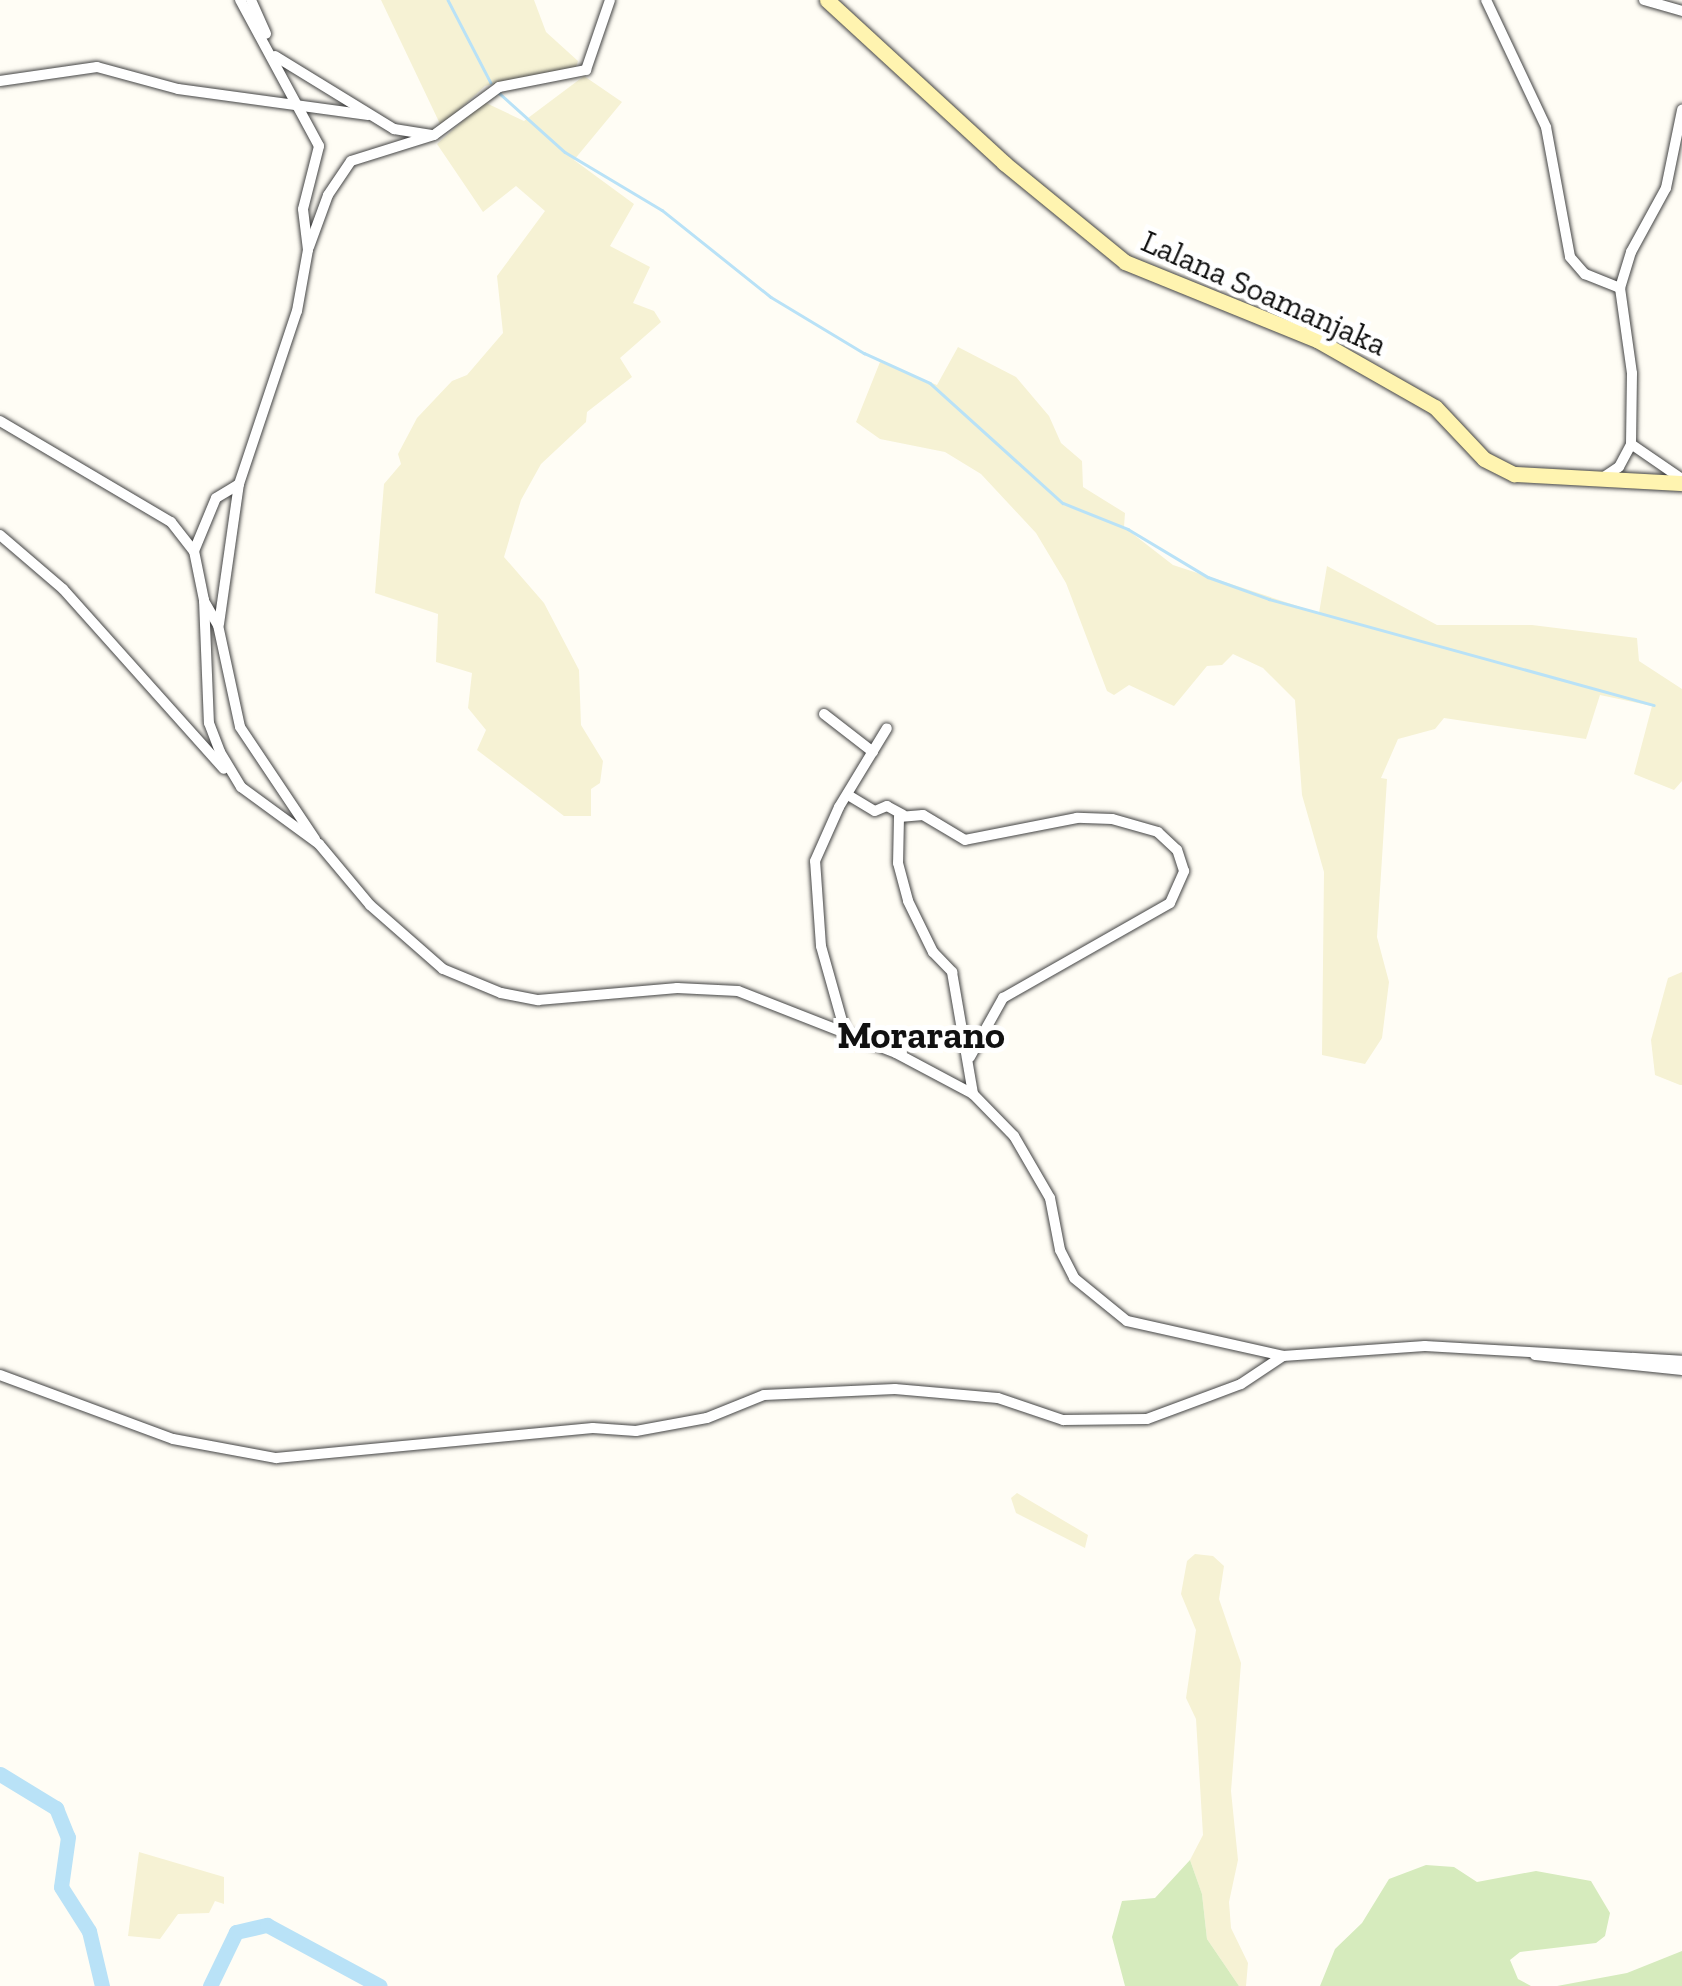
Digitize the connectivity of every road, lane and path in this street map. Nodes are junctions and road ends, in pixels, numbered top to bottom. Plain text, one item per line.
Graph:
1 (240, 0) edge
2 (251, 0) edge
3 (610, 0) edge
4 (826, 0) edge
5 (1486, 0) edge
6 (1644, 0) edge
7 (1682, 11) edge
8 (274, 55) junction
9 (6, 81) edge
10 (0, 91) edge
11 (301, 110) junction
12 (1682, 110) edge
13 (368, 114) junction
14 (434, 136) junction
15 (308, 250) junction
16 (1620, 288) junction
17 (0, 421) edge
18 (1630, 444) junction
19 (1682, 481) edge
20 (1596, 482) junction
21 (239, 484) junction
22 (0, 535) edge
23 (194, 551) junction
24 (204, 600) junction
25 (218, 626) junction
26 (824, 714) dead end
27 (887, 728) dead end
28 (874, 752) junction
29 (241, 787) junction
30 (848, 795) junction
31 (904, 815) junction
32 (319, 844) junction
33 (844, 1028) junction
34 (970, 1057) junction
35 (974, 1094) junction
36 (1519, 1352) junction
37 (1284, 1356) junction
38 (1682, 1361) edge
39 (1682, 1370) edge
40 (0, 1375) edge

1 - 8 street
2 - 8 street
3 - 14 street
4 - 20 street, Lalana Soamanjaka
5 - 16 street
6 - 7 street
8 - 11 street
8 - 13 street
9 - 10 street
9 - 11 street
11 - 13 street
11 - 15 street
12 - 16 street
13 - 14 street
14 - 15 street
15 - 21 street
16 - 18 street
17 - 23 street
18 - 19 street
18 - 20 street
19 - 20 street, Lalana Soamanjaka
21 - 23 street
21 - 25 street
22 - 29 street
23 - 24 street
24 - 25 street
24 - 29 street
25 - 32 street
26 - 28 street
27 - 28 street
28 - 30 street
29 - 32 street
30 - 31 street
30 - 33 street
31 - 34 street
31 - 34 street
32 - 33 street
33 - 35 street
34 - 35 street
35 - 37 street
36 - 37 street
36 - 38 street
36 - 39 street
37 - 40 street

